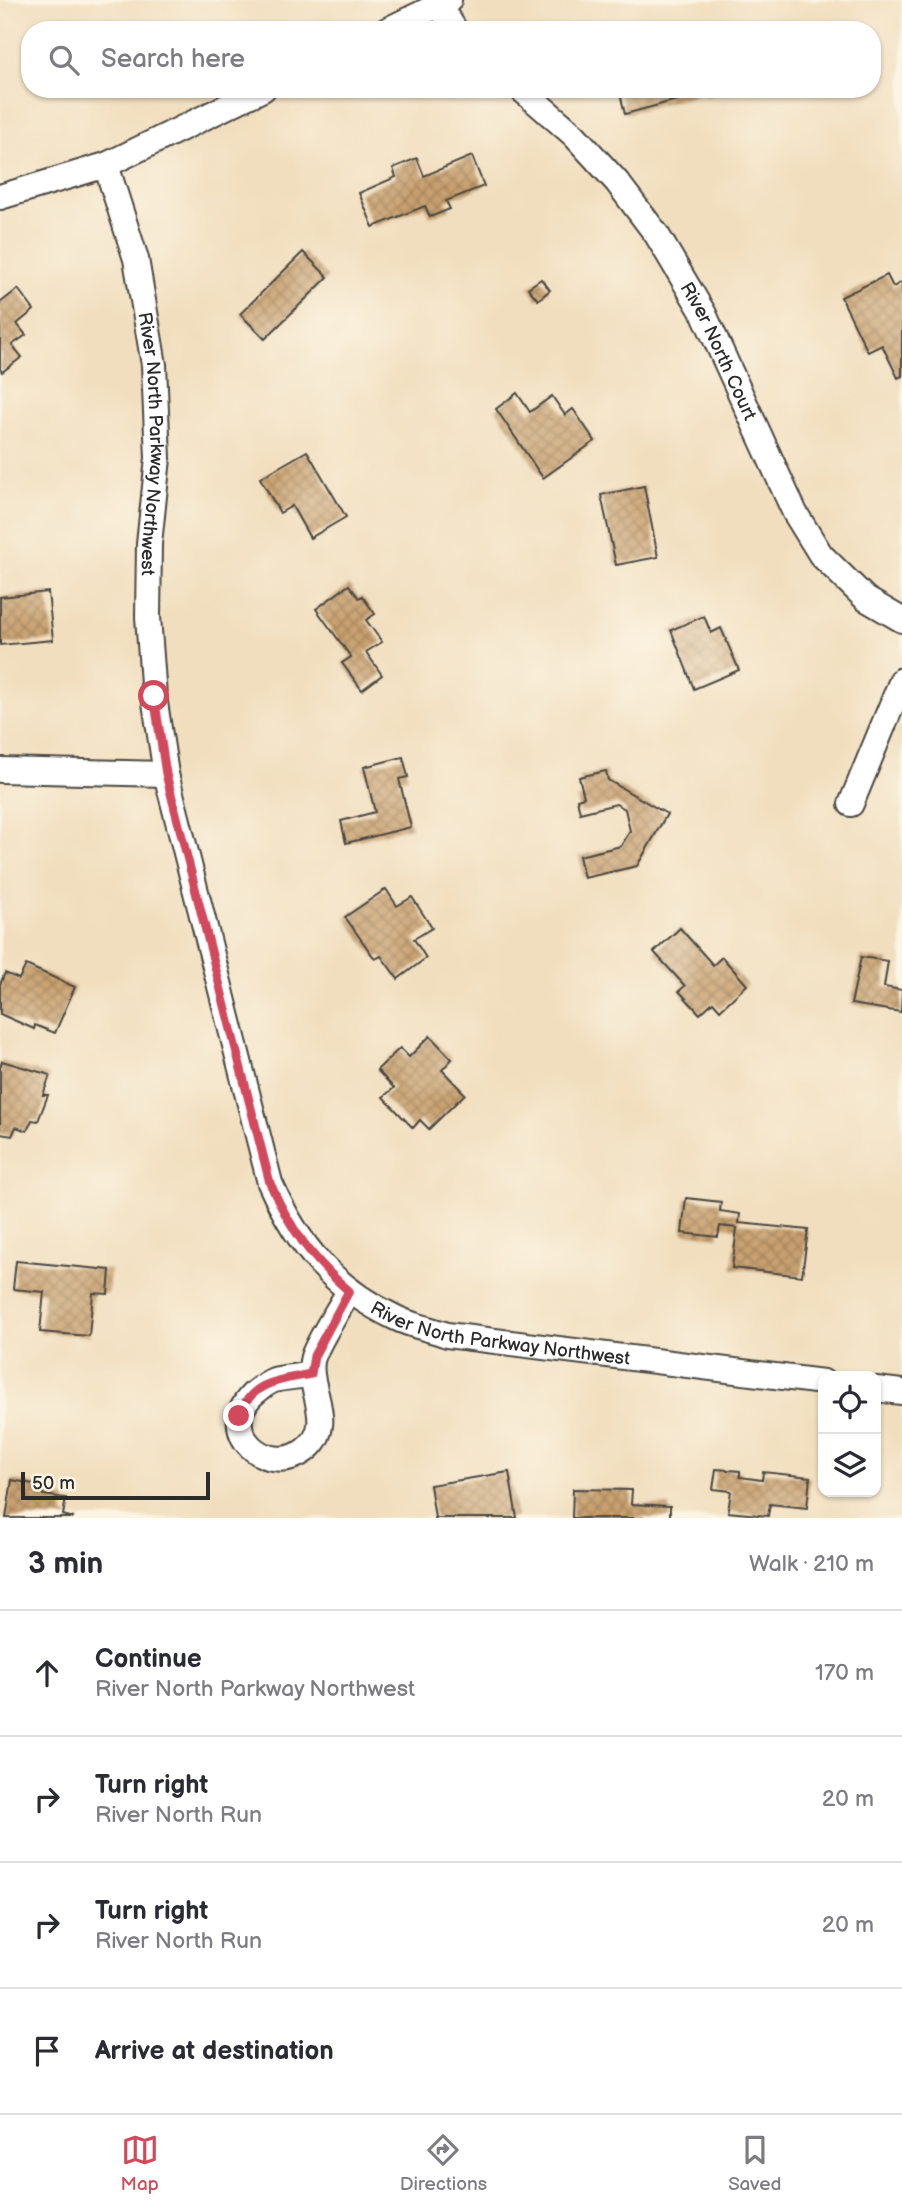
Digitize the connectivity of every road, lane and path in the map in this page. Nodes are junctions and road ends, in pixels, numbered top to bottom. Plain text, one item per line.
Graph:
1 (444, 3) edge
2 (406, 21) edge
3 (451, 21) edge
4 (244, 98) edge
5 (531, 98) edge
6 (106, 164) junction
7 (0, 198) edge
8 (902, 620) edge
9 (902, 680) edge
10 (0, 770) edge
11 (166, 774) junction
12 (851, 804) dead end
13 (349, 1291) junction
14 (311, 1374) dead end
15 (818, 1381) edge
16 (881, 1390) edge
17 (902, 1392) edge

1 - 2 street
1 - 3 street
4 - 6 street
5 - 8 street, River North Court
6 - 7 street
6 - 11 street, River North Parkway Northwest
9 - 12 street
10 - 11 street
11 - 13 street, River North Parkway Northwest
13 - 14 street
13 - 15 street, River North Parkway Northwest
16 - 17 street

